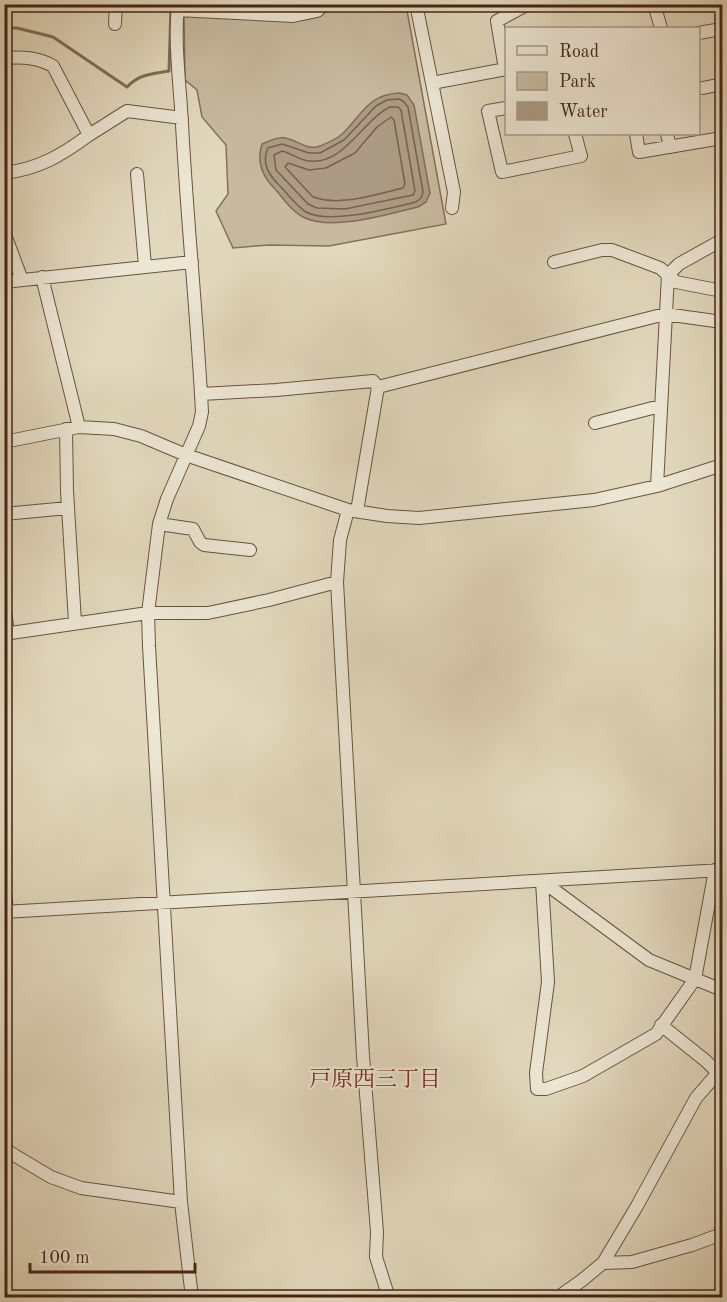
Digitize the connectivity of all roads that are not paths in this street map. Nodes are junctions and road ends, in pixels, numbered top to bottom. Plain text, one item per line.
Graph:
1 (117, 4) edge
2 (326, 4) edge
3 (417, 4) edge
4 (528, 4) edge
5 (654, 4) edge
6 (178, 7) edge
7 (115, 24) dead end
8 (661, 27) edge
9 (723, 29) edge
10 (700, 33) edge
11 (4, 58) edge
12 (505, 64) edge
13 (505, 69) edge
14 (432, 83) junction
15 (723, 84) edge
16 (704, 88) dead end
17 (505, 108) edge
18 (182, 118) junction
19 (89, 135) junction
20 (575, 135) edge
21 (636, 135) edge
22 (667, 135) edge
23 (723, 138) edge
24 (670, 147) junction
25 (4, 173) edge
26 (137, 174) dead end
27 (452, 208) dead end
28 (4, 232) edge
29 (723, 240) edge
30 (192, 262) junction
31 (554, 262) dead end
32 (145, 266) junction
33 (668, 275) junction
34 (42, 278) junction
35 (22, 280) junction
36 (4, 282) edge
37 (723, 291) edge
38 (665, 314) junction
39 (723, 322) edge
40 (378, 387) junction
41 (201, 394) junction
42 (660, 406) junction
43 (595, 423) dead end
44 (72, 428) junction
45 (4, 442) edge
46 (186, 454) junction
47 (723, 465) edge
48 (657, 486) junction
49 (68, 508) junction
50 (353, 511) junction
51 (4, 514) edge
52 (159, 524) junction
53 (250, 550) dead end
54 (337, 582) junction
55 (4, 605) edge
56 (148, 613) junction
57 (75, 622) junction
58 (6, 634) edge
59 (719, 870) edge
60 (4, 881) edge
61 (542, 881) junction
62 (355, 891) junction
63 (163, 901) junction
64 (6, 911) edge
65 (695, 979) junction
66 (723, 990) edge
67 (661, 1025) junction
68 (721, 1073) edge
69 (4, 1149) edge
70 (180, 1202) junction
71 (723, 1227) edge
72 (603, 1263) junction
73 (192, 1298) edge
74 (389, 1298) edge
75 (557, 1298) edge

1 - 7 street
2 - 6 street
3 - 14 street
4 - 12 street
5 - 8 street
6 - 18 street
9 - 10 street
11 - 19 street
13 - 14 street
14 - 27 street
15 - 16 street
17 - 20 street
18 - 19 street
18 - 30 street
19 - 25 street
21 - 24 street
22 - 24 street
23 - 24 street
26 - 32 street
28 - 35 street
29 - 33 street
30 - 32 street
30 - 41 street
31 - 33 street
32 - 34 street
33 - 37 street
33 - 38 street
34 - 35 street
34 - 44 street
35 - 36 street
38 - 39 street
38 - 40 street
38 - 42 street
40 - 41 street
40 - 50 street
41 - 46 street
42 - 43 street
42 - 48 street
44 - 45 street
44 - 46 street
44 - 49 street
46 - 50 street
46 - 52 street
47 - 48 street
48 - 50 street
49 - 51 street
49 - 57 street
50 - 54 street
52 - 53 street
52 - 56 street
54 - 56 street
54 - 62 street
55 - 58 street
56 - 57 street
56 - 63 street
57 - 58 street
59 - 61 street
59 - 65 street
60 - 64 street
61 - 62 street
61 - 65 street
61 - 67 street
62 - 63 street
62 - 74 street
63 - 64 street
63 - 70 street
65 - 66 street
65 - 67 street
67 - 68 street
68 - 72 street
69 - 70 street
70 - 73 street
71 - 72 street
72 - 75 street

